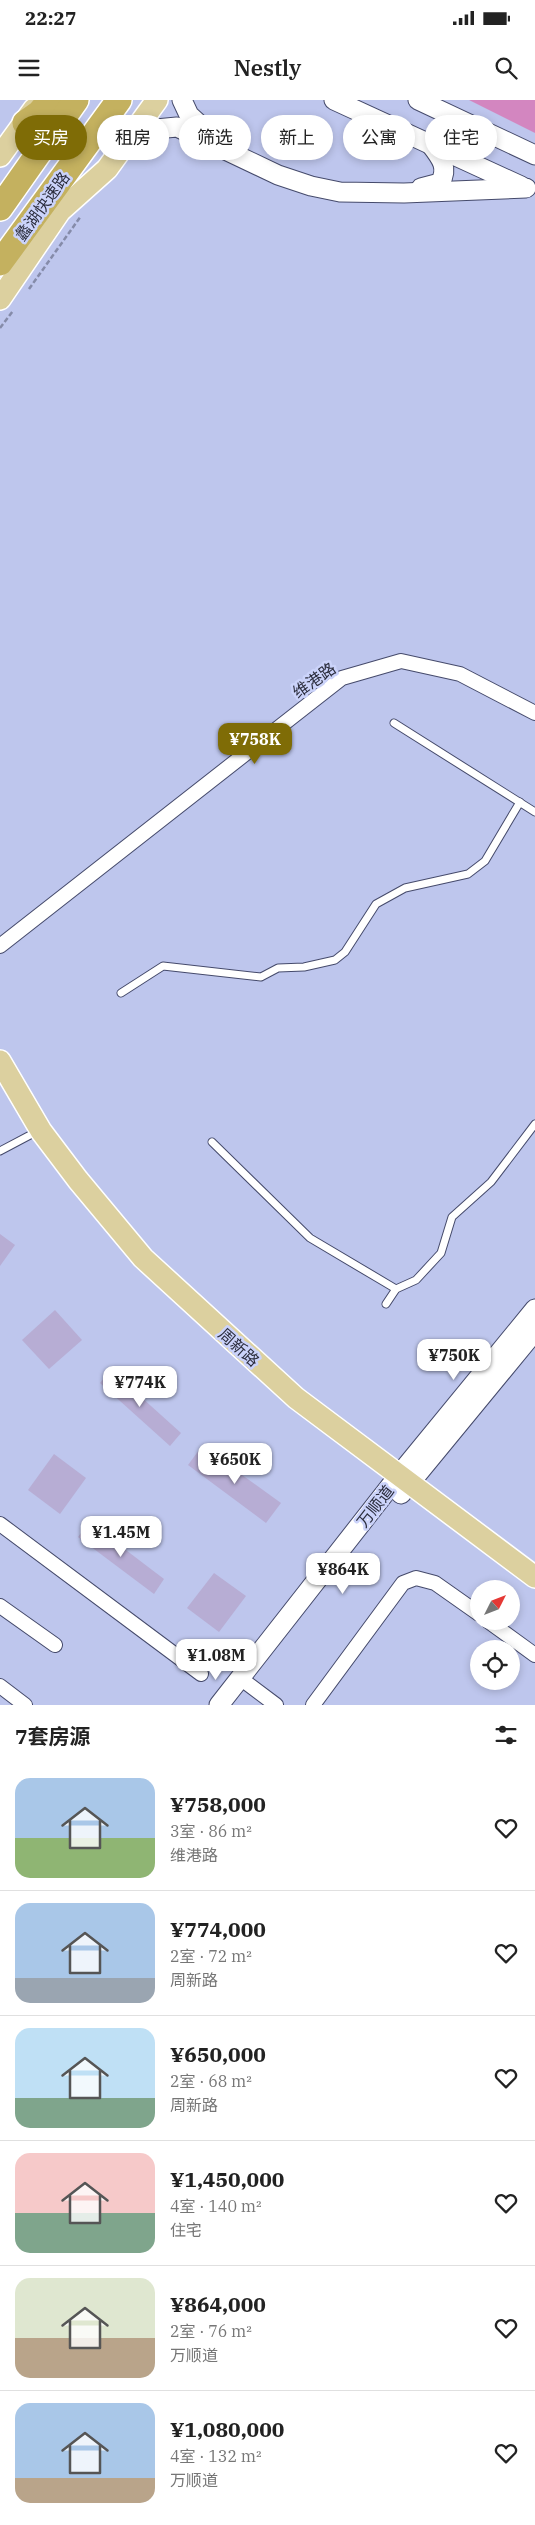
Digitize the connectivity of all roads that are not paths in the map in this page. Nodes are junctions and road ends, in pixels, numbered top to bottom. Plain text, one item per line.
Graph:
1 (39, 100) edge
2 (50, 100) edge
3 (76, 100) edge
4 (119, 100) edge
5 (134, 100) edge
6 (157, 100) edge
7 (182, 100) edge
8 (334, 100) edge
9 (418, 100) edge
10 (30, 115) edge
11 (36, 115) edge
12 (146, 115) edge
13 (169, 127) edge
14 (15, 136) edge
15 (425, 142) edge
16 (535, 155) edge
17 (0, 156) edge
18 (114, 160) edge
19 (441, 160) edge
20 (464, 160) edge
21 (530, 190) edge
22 (0, 208) edge
23 (72, 212) junction
24 (0, 263) edge
25 (8, 304) edge
26 (535, 706) edge
27 (535, 713) edge
28 (394, 723) dead end
29 (520, 802) junction
30 (535, 812) edge
31 (0, 938) edge
32 (0, 946) edge
33 (121, 993) dead end
34 (0, 1061) edge
35 (0, 1077) edge
36 (535, 1124) edge
37 (34, 1133) junction
38 (212, 1142) dead end
39 (0, 1151) edge
40 (396, 1289) junction
41 (386, 1304) dead end
42 (535, 1309) edge
43 (535, 1331) edge
44 (403, 1481) junction
45 (2, 1530) edge
46 (535, 1576) edge
47 (535, 1582) edge
48 (0, 1606) edge
49 (470, 1608) edge
50 (501, 1630) edge
51 (55, 1645) dead end
52 (535, 1654) edge
53 (201, 1674) dead end
54 (245, 1682) junction
55 (0, 1686) edge
56 (25, 1705) edge
57 (219, 1705) edge
58 (235, 1705) edge
59 (276, 1705) edge
60 (313, 1705) edge

1 - 10 main road
2 - 11 highway
3 - 22 highway, 蠡湖快速路
4 - 24 highway, 蠡湖快速路
5 - 23 highway
6 - 12 main road
7 - 19 main road
8 - 15 main road
9 - 16 main road
13 - 21 main road
14 - 17 main road
18 - 23 main road
20 - 21 main road
23 - 25 main road
26 - 31 street, 维港路
27 - 32 street, 维港路
28 - 29 lane
29 - 30 lane
29 - 33 lane
34 - 44 main road, 周新路
35 - 37 main road, 周新路
36 - 40 lane
37 - 39 lane
37 - 44 main road, 周新路
38 - 40 lane
40 - 41 lane
42 - 44 main road, 万顺道
43 - 44 main road, 万顺道
44 - 46 main road, 周新路
44 - 47 main road, 周新路
44 - 54 main road, 万顺道
45 - 53 street
48 - 51 street
49 - 60 street
50 - 52 street
54 - 57 main road, 万顺道
54 - 58 main road, 万顺道
54 - 59 street
55 - 56 street

